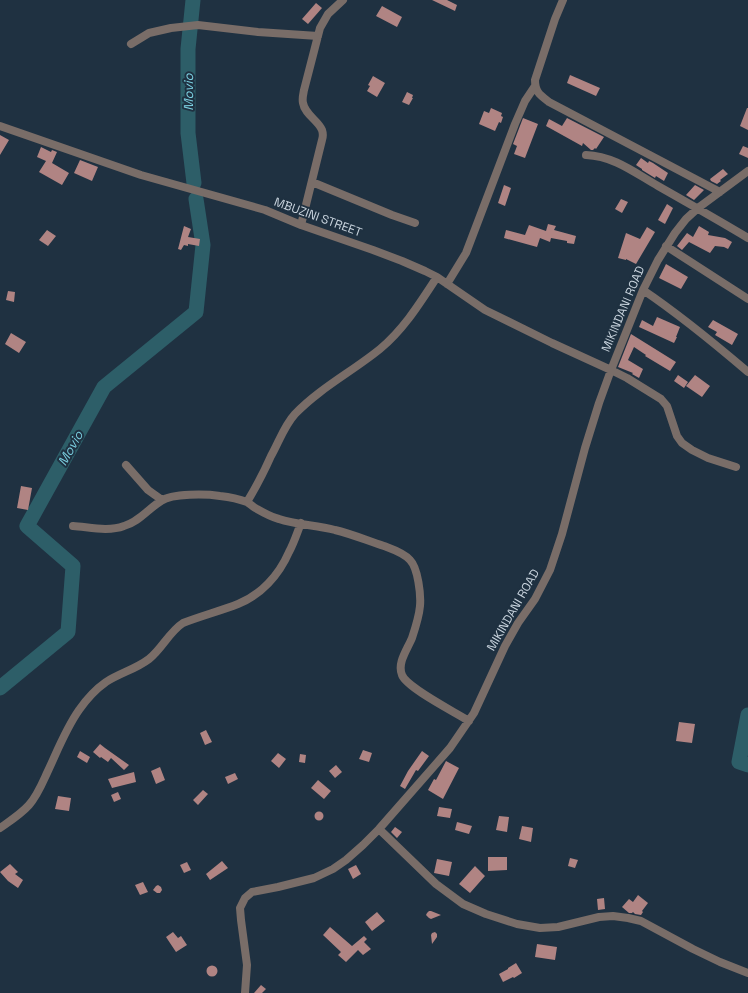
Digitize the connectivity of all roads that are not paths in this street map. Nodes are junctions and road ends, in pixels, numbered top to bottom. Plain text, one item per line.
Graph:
1 (343, 0) edge
2 (563, 0) edge
3 (318, 36) junction
4 (131, 44) dead end
5 (535, 86) junction
6 (0, 126) edge
7 (586, 155) dead end
8 (748, 171) edge
9 (312, 182) junction
10 (720, 192) junction
11 (698, 208) junction
12 (415, 223) dead end
13 (301, 225) junction
14 (748, 238) edge
15 (666, 246) junction
16 (437, 278) junction
17 (447, 284) junction
18 (643, 290) junction
19 (748, 299) edge
20 (611, 370) junction
21 (748, 372) edge
22 (126, 465) dead end
23 (736, 467) dead end
24 (162, 500) junction
25 (247, 502) junction
26 (301, 523) junction
27 (73, 526) dead end
28 (469, 721) junction
29 (0, 828) edge
30 (378, 829) junction
31 (748, 973) edge
32 (245, 993) edge

1 - 3 street
2 - 5 street
3 - 4 street
3 - 9 street
5 - 10 street
5 - 17 street
6 - 13 street, MBUZINI STREET
7 - 11 street
8 - 10 street, MIKINDANI ROAD
9 - 12 street
9 - 13 street
10 - 11 street, MIKINDANI ROAD
11 - 14 street
11 - 15 street, MIKINDANI ROAD
13 - 16 street, MBUZINI STREET
15 - 18 street, MIKINDANI ROAD
15 - 19 street
16 - 17 street, MBUZINI STREET
16 - 25 street
17 - 20 street, MBUZINI STREET
18 - 20 street, MIKINDANI ROAD
18 - 21 street
20 - 23 street, MBUZINI STREET
20 - 28 street, MIKINDANI ROAD
22 - 24 street
24 - 25 street
24 - 27 street
25 - 26 street
26 - 28 street
26 - 29 street
28 - 30 street, MIKINDANI ROAD
30 - 31 street
30 - 32 street, MIKINDANI ROAD

